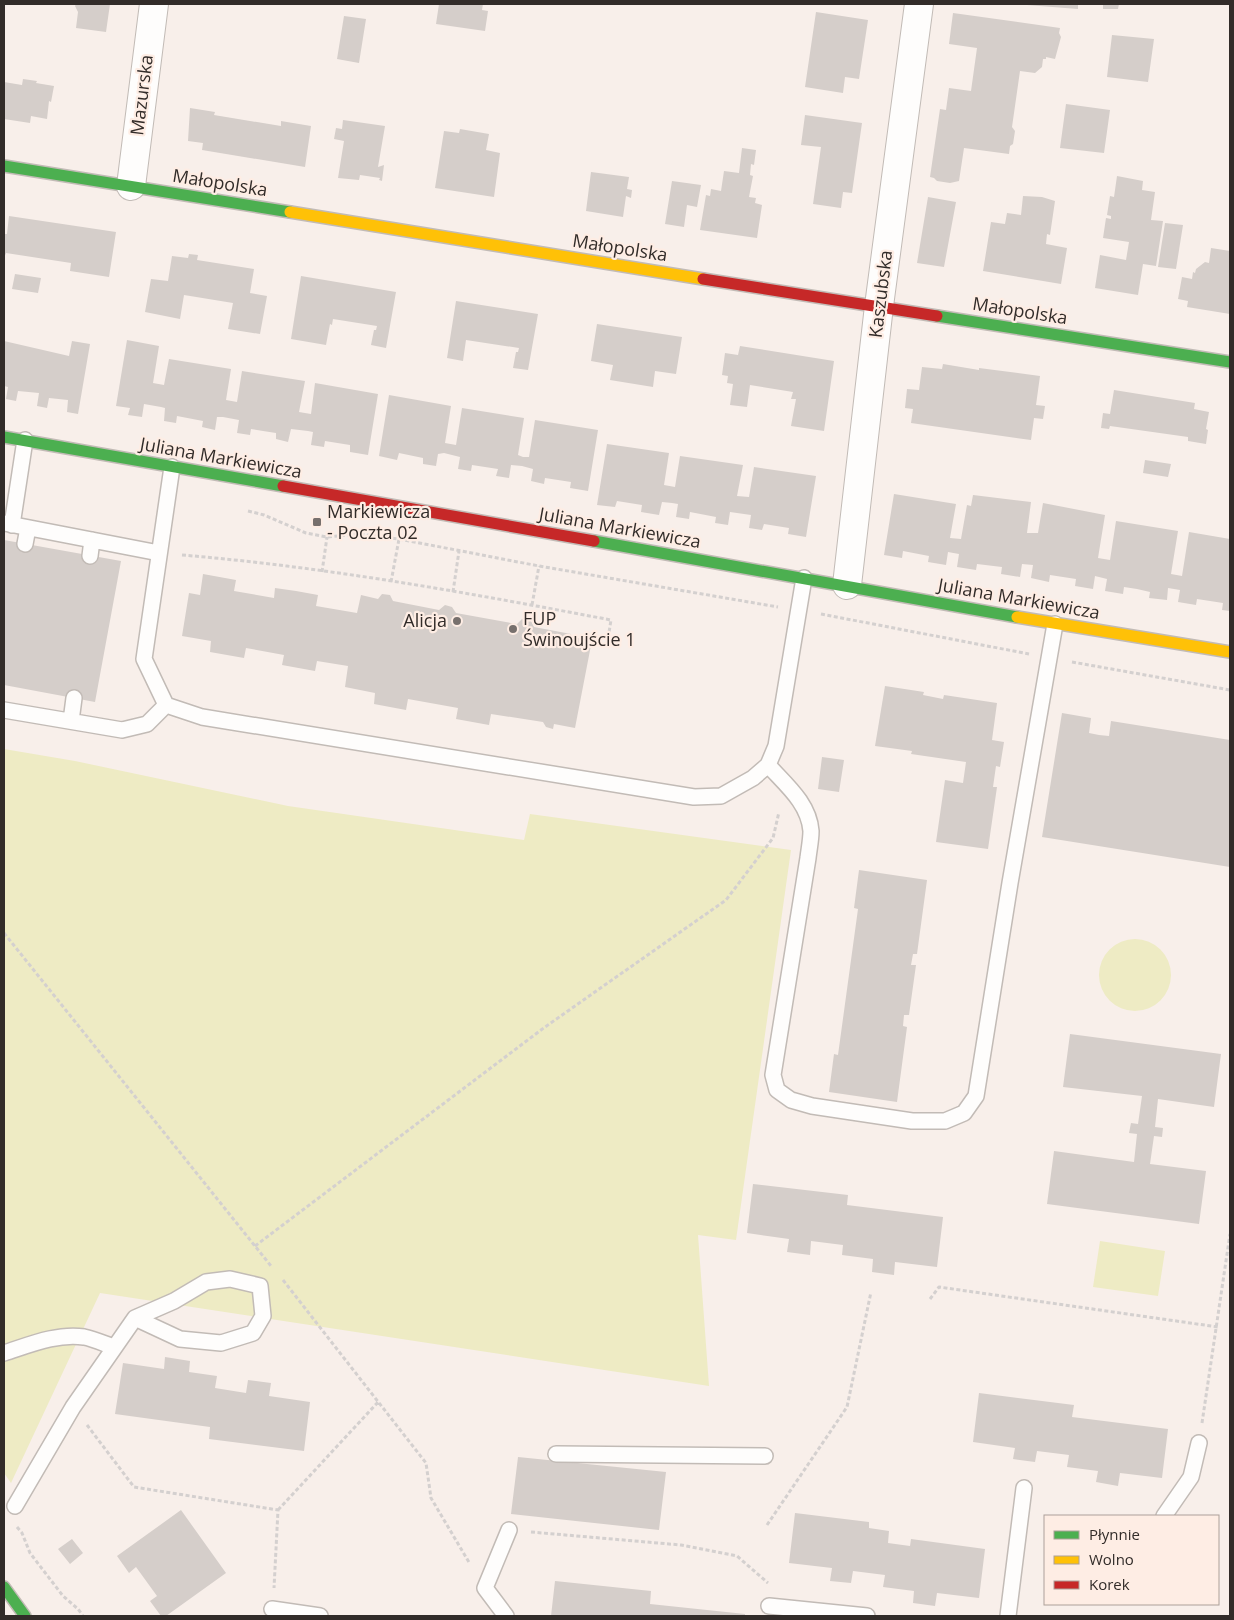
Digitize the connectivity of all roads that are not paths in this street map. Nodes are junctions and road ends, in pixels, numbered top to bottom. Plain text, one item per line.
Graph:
1 (154, 4) edge
2 (920, 4) edge
3 (4, 166) edge
4 (131, 186) junction
5 (879, 306) junction
6 (1230, 362) edge
7 (4, 437) edge
8 (24, 440) junction
9 (172, 467) junction
10 (8, 524) edge
11 (28, 528) junction
12 (92, 540) junction
13 (25, 544) dead end
14 (159, 553) junction
15 (90, 556) dead end
16 (804, 578) junction
17 (847, 585) junction
18 (1055, 624) junction
19 (1230, 652) edge
20 (74, 698) dead end
21 (166, 705) junction
22 (4, 710) edge
23 (71, 721) junction
24 (768, 765) junction
25 (135, 1318) junction
26 (114, 1347) junction
27 (4, 1353) edge
28 (1199, 1443) road end
29 (556, 1454) dead end
30 (765, 1456) dead end
31 (1024, 1488) dead end
32 (14, 1513) road end
33 (1165, 1515) edge
34 (509, 1530) road end
35 (4, 1587) edge
36 (769, 1606) dead end
37 (272, 1610) road end
38 (25, 1616) edge
39 (320, 1616) edge
40 (506, 1616) edge
41 (867, 1616) edge
42 (1008, 1616) edge

1 - 4 street, Mazurska
2 - 5 street, Kaszubska
3 - 4 street, Małopolska
4 - 5 street, Małopolska
5 - 6 street, Małopolska
5 - 17 street, Kaszubska
7 - 8 street, Juliana Markiewicza
8 - 9 street, Juliana Markiewicza
8 - 10 lane
9 - 14 lane
9 - 16 street, Juliana Markiewicza
10 - 11 lane
11 - 12 lane
11 - 13 lane
12 - 14 lane
12 - 15 lane
14 - 21 lane
16 - 17 street, Juliana Markiewicza
16 - 24 lane
17 - 18 street, Juliana Markiewicza
18 - 19 street, Juliana Markiewicza
18 - 24 lane
20 - 23 lane
21 - 23 lane
21 - 24 lane
22 - 23 lane
25 - 25 lane
25 - 26 lane
26 - 27 lane
26 - 32 lane
28 - 33 lane
29 - 30 lane
31 - 42 lane
34 - 40 lane
35 - 38 street
36 - 41 lane
37 - 39 lane

